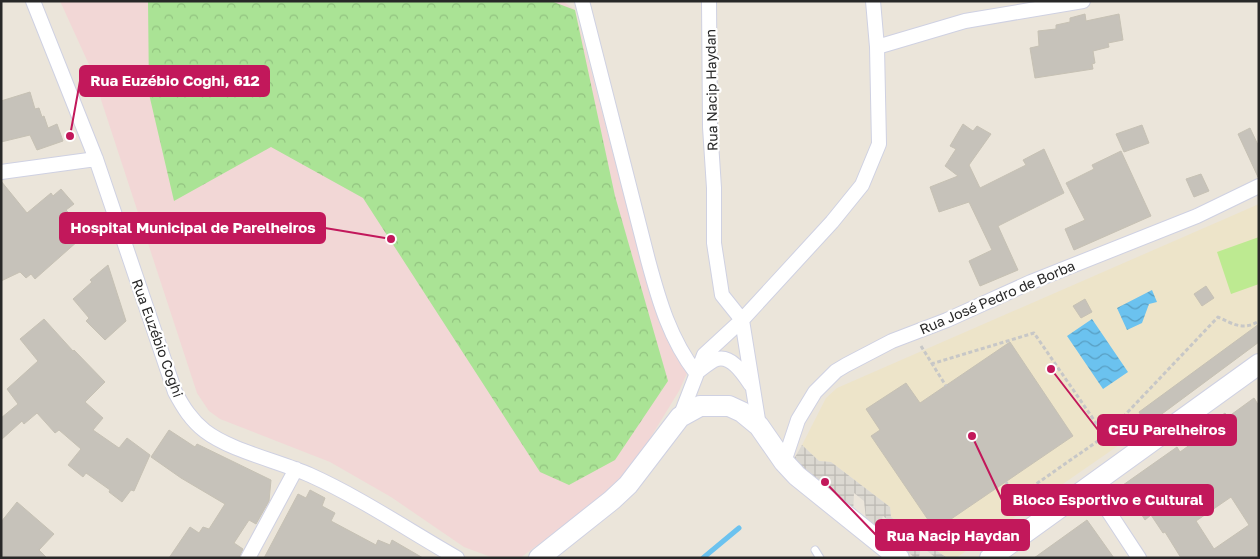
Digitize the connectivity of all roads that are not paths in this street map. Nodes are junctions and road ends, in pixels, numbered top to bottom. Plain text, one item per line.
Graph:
1 (33, 1) edge
2 (582, 1) edge
3 (709, 1) edge
4 (873, 1) edge
5 (1083, 1) edge
6 (877, 47) junction
7 (96, 159) junction
8 (1, 172) edge
9 (1259, 186) edge
10 (742, 320) junction
11 (1259, 364) edge
12 (696, 373) junction
13 (751, 386) junction
14 (680, 417) junction
15 (759, 426) junction
16 (784, 462) junction
17 (296, 468) junction
18 (1096, 493) junction
19 (815, 550) dead end
20 (248, 558) edge
21 (457, 558) edge
22 (539, 558) edge
23 (820, 558) edge
24 (899, 558) edge
25 (990, 558) edge
26 (1139, 558) edge

1 - 7 street, Rua Euzébio Coghi
2 - 12 street
3 - 10 street, Rua Nacip Haydan
4 - 6 street
5 - 6 street
6 - 10 street
7 - 8 street
7 - 17 street, Rua Euzébio Coghi
9 - 16 street, Rua José Pedro de Borba
10 - 12 street
10 - 13 street
11 - 18 main road
12 - 13 street
12 - 14 street
13 - 15 street
14 - 15 main road
14 - 22 main road
15 - 16 main road
16 - 24 main road
17 - 20 street
17 - 21 street, Rua Euzébio Coghi
18 - 25 main road
18 - 26 street
19 - 23 lane

